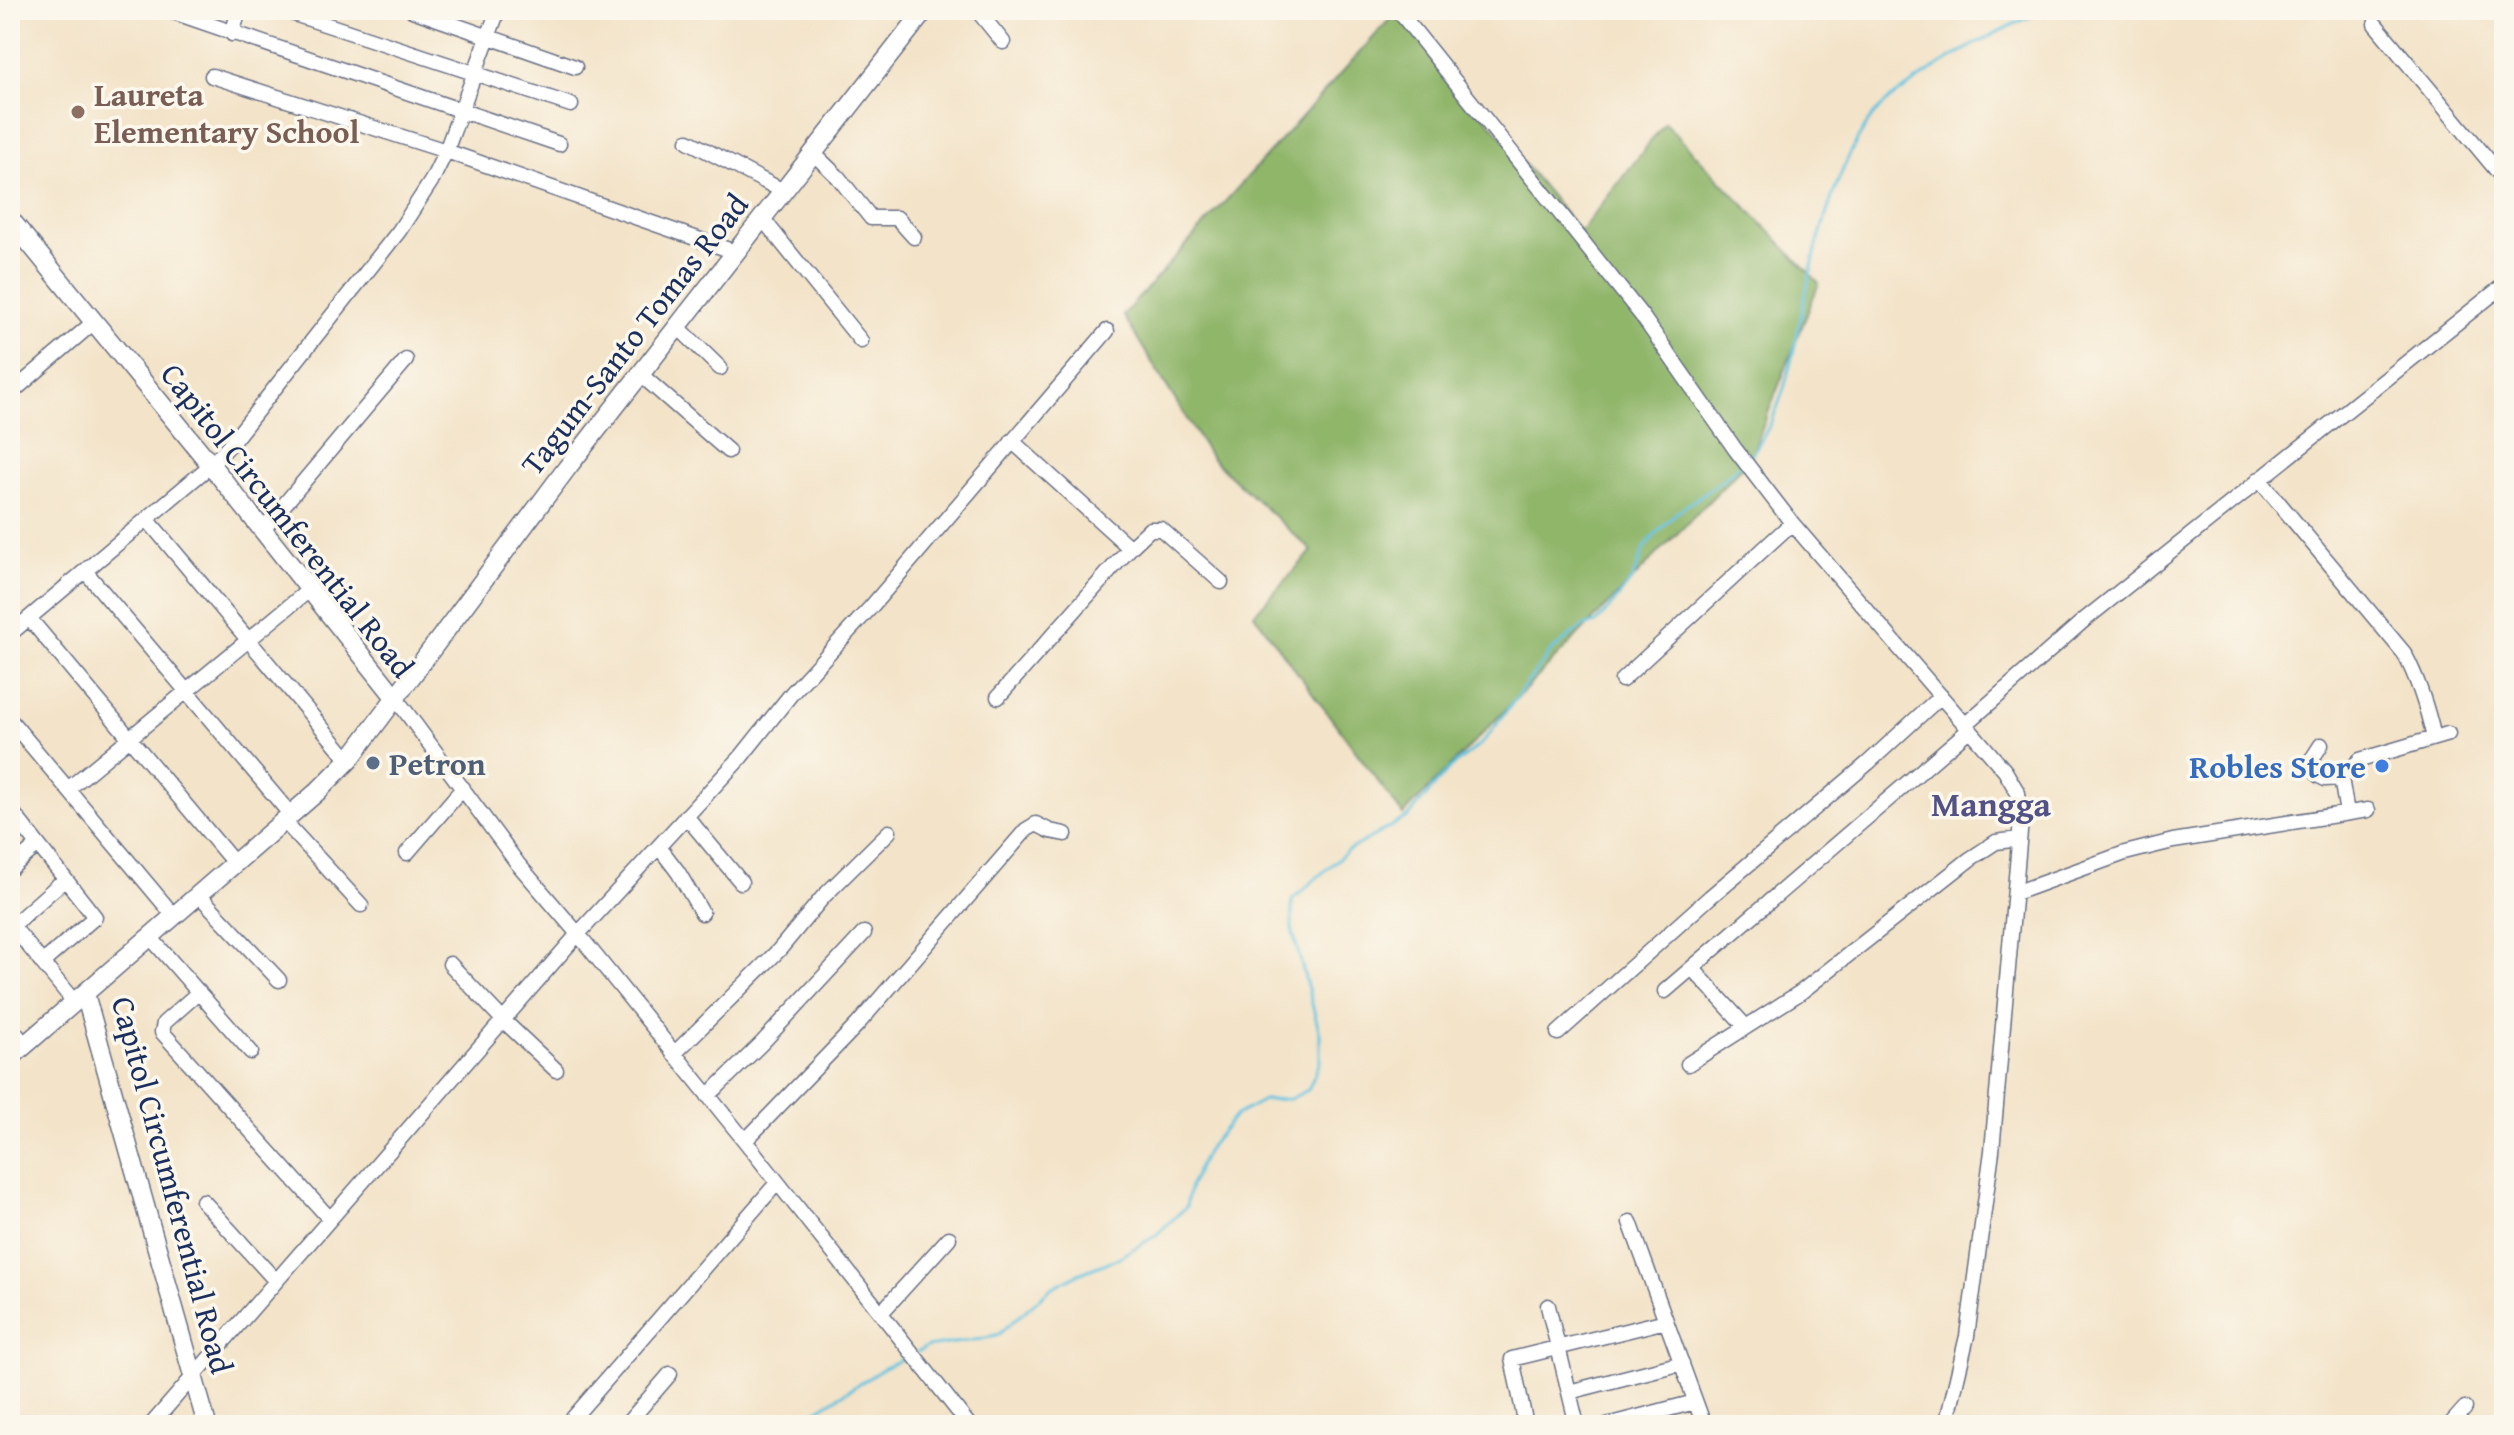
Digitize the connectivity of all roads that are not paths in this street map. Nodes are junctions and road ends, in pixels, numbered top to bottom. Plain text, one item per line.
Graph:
1 (167, 10) edge
2 (239, 10) edge
3 (282, 10) edge
4 (412, 10) edge
5 (498, 10) edge
6 (925, 10) edge
7 (977, 10) edge
8 (1398, 10) edge
9 (2375, 24) dead end
10 (232, 34) junction
11 (488, 37) junction
12 (1003, 42) dead end
13 (575, 67) dead end
14 (475, 73) junction
15 (212, 76) dead end
16 (571, 105) dead end
17 (462, 111) junction
18 (688, 141) dead end
19 (559, 144) dead end
20 (446, 151) junction
21 (813, 153) junction
22 (2504, 179) edge
23 (783, 191) junction
24 (762, 218) junction
25 (10, 219) edge
26 (914, 237) dead end
27 (735, 252) junction
28 (2504, 285) edge
29 (94, 322) junction
30 (677, 326) junction
31 (1107, 331) dead end
32 (861, 341) dead end
33 (406, 360) dead end
34 (720, 368) dead end
35 (640, 374) junction
36 (10, 394) edge
37 (1012, 441) junction
38 (728, 451) dead end
39 (211, 465) junction
40 (2259, 479) junction
41 (147, 519) junction
42 (1792, 523) junction
43 (262, 531) junction
44 (1130, 548) junction
45 (85, 571) junction
46 (1221, 582) dead end
47 (309, 590) junction
48 (29, 618) junction
49 (10, 634) edge
50 (248, 640) junction
51 (1622, 680) dead end
52 (187, 691) junction
53 (1941, 696) junction
54 (395, 697) junction
55 (998, 697) dead end
56 (10, 720) edge
57 (1968, 726) junction
58 (129, 739) junction
59 (2321, 745) dead end
60 (349, 760) junction
61 (2341, 778) junction
62 (463, 788) junction
63 (68, 789) junction
64 (10, 809) edge
65 (2368, 810) dead end
66 (2347, 813) junction
67 (686, 816) junction
68 (288, 818) junction
69 (889, 832) dead end
70 (1065, 834) dead end
71 (2019, 839) junction
72 (38, 845) junction
73 (659, 847) junction
74 (407, 853) dead end
75 (235, 864) junction
76 (10, 869) edge
77 (65, 879) junction
78 (741, 882) dead end
79 (2015, 893) junction
80 (199, 895) junction
81 (361, 905) dead end
82 (702, 913) dead end
83 (175, 917) junction
84 (11, 924) edge
85 (864, 933) dead end
86 (578, 934) junction
87 (151, 938) junction
88 (42, 963) junction
89 (450, 964) dead end
90 (1692, 968) junction
91 (279, 980) dead end
92 (1665, 991) dead end
93 (199, 992) junction
94 (80, 999) junction
95 (504, 1021) junction
96 (10, 1026) edge
97 (1746, 1027) junction
98 (1558, 1033) dead end
99 (25, 1045) junction
100 (251, 1052) dead end
101 (674, 1054) junction
102 (10, 1058) edge
103 (1688, 1064) dead end
104 (556, 1070) dead end
105 (708, 1096) junction
106 (745, 1141) junction
107 (777, 1183) junction
108 (203, 1201) dead end
109 (329, 1218) junction
110 (1630, 1222) dead end
111 (949, 1238) dead end
112 (275, 1280) junction
113 (1548, 1306) dead end
114 (881, 1313) junction
115 (1666, 1321) junction
116 (1558, 1348) junction
117 (1682, 1363) junction
118 (670, 1374) dead end
119 (193, 1375) junction
120 (1569, 1392) junction
121 (1695, 1402) junction
122 (2465, 1408) dead end
123 (151, 1425) edge
124 (207, 1425) edge
125 (567, 1425) edge
126 (626, 1425) edge
127 (969, 1425) edge
128 (1526, 1425) edge
129 (1577, 1425) edge
130 (1607, 1425) edge
131 (1704, 1425) edge
132 (1946, 1425) edge
133 (2450, 1425) edge

1 - 10 street
2 - 10 street
3 - 14 street
4 - 11 street
5 - 11 street
6 - 21 main road, Tagum-Santo Tomas Road
7 - 12 street
8 - 42 street
9 - 22 street
10 - 17 street
11 - 13 street
11 - 14 street
14 - 16 street
14 - 17 street
15 - 20 street
17 - 19 street
17 - 20 street
18 - 23 street
20 - 27 street
20 - 39 street
21 - 23 main road, Tagum-Santo Tomas Road
21 - 26 street
23 - 24 main road, Tagum-Santo Tomas Road
24 - 27 main road, Tagum-Santo Tomas Road
24 - 32 street
25 - 29 main road, Capitol Circumferential Road
27 - 30 main road, Tagum-Santo Tomas Road
28 - 40 street
29 - 36 street
29 - 39 main road, Capitol Circumferential Road
30 - 34 street
30 - 35 main road, Tagum-Santo Tomas Road
31 - 37 street
33 - 43 street
35 - 38 street
35 - 54 main road, Tagum-Santo Tomas Road
37 - 44 street
37 - 67 street
39 - 41 street
39 - 43 main road, Capitol Circumferential Road
40 - 57 street
40 - 61 street
41 - 45 street
41 - 50 street
42 - 51 street
42 - 53 street
43 - 47 main road, Capitol Circumferential Road
44 - 46 street
44 - 55 street
45 - 48 street
45 - 52 street
47 - 50 street
47 - 54 main road, Capitol Circumferential Road
48 - 49 street
48 - 58 street
50 - 52 street
50 - 60 street
52 - 58 street
52 - 68 street
53 - 57 street
53 - 98 street
54 - 60 main road, Capitol Circumferential Road
54 - 62 street
56 - 63 street
57 - 71 street
57 - 90 street
58 - 63 street
58 - 75 street
59 - 61 street
60 - 68 main road, Capitol Circumferential Road
61 - 66 street
62 - 74 street
62 - 86 street
63 - 83 street
64 - 72 street
65 - 66 street
66 - 79 street
67 - 73 street
67 - 78 street
68 - 75 main road, Capitol Circumferential Road
68 - 81 street
69 - 101 street
70 - 106 street
71 - 79 street
71 - 97 street
72 - 76 street
72 - 77 street
73 - 82 street
73 - 86 street
75 - 80 main road, Capitol Circumferential Road
77 - 84 street
77 - 88 street
79 - 132 street
80 - 83 main road, Capitol Circumferential Road
80 - 91 street
83 - 87 main road, Capitol Circumferential Road
84 - 88 street
85 - 105 street
86 - 95 street
86 - 101 street
87 - 93 street
87 - 94 main road, Capitol Circumferential Road
88 - 94 street
89 - 95 street
90 - 92 street
90 - 97 street
93 - 100 street
93 - 109 street
94 - 99 main road
94 - 119 main road, Capitol Circumferential Road
95 - 104 street
95 - 109 street
96 - 99 street
97 - 103 street
99 - 102 main road
101 - 105 street
105 - 106 street
106 - 107 street
107 - 114 street
107 - 125 street
108 - 112 street
109 - 112 street
110 - 115 street
111 - 114 street
112 - 119 street
113 - 116 street
114 - 127 street
115 - 116 street
115 - 117 street
116 - 120 street
116 - 128 street
117 - 120 street
117 - 121 street
118 - 126 street
119 - 123 street
119 - 124 main road, Capitol Circumferential Road
120 - 129 street
121 - 130 street
121 - 131 street
122 - 133 street

